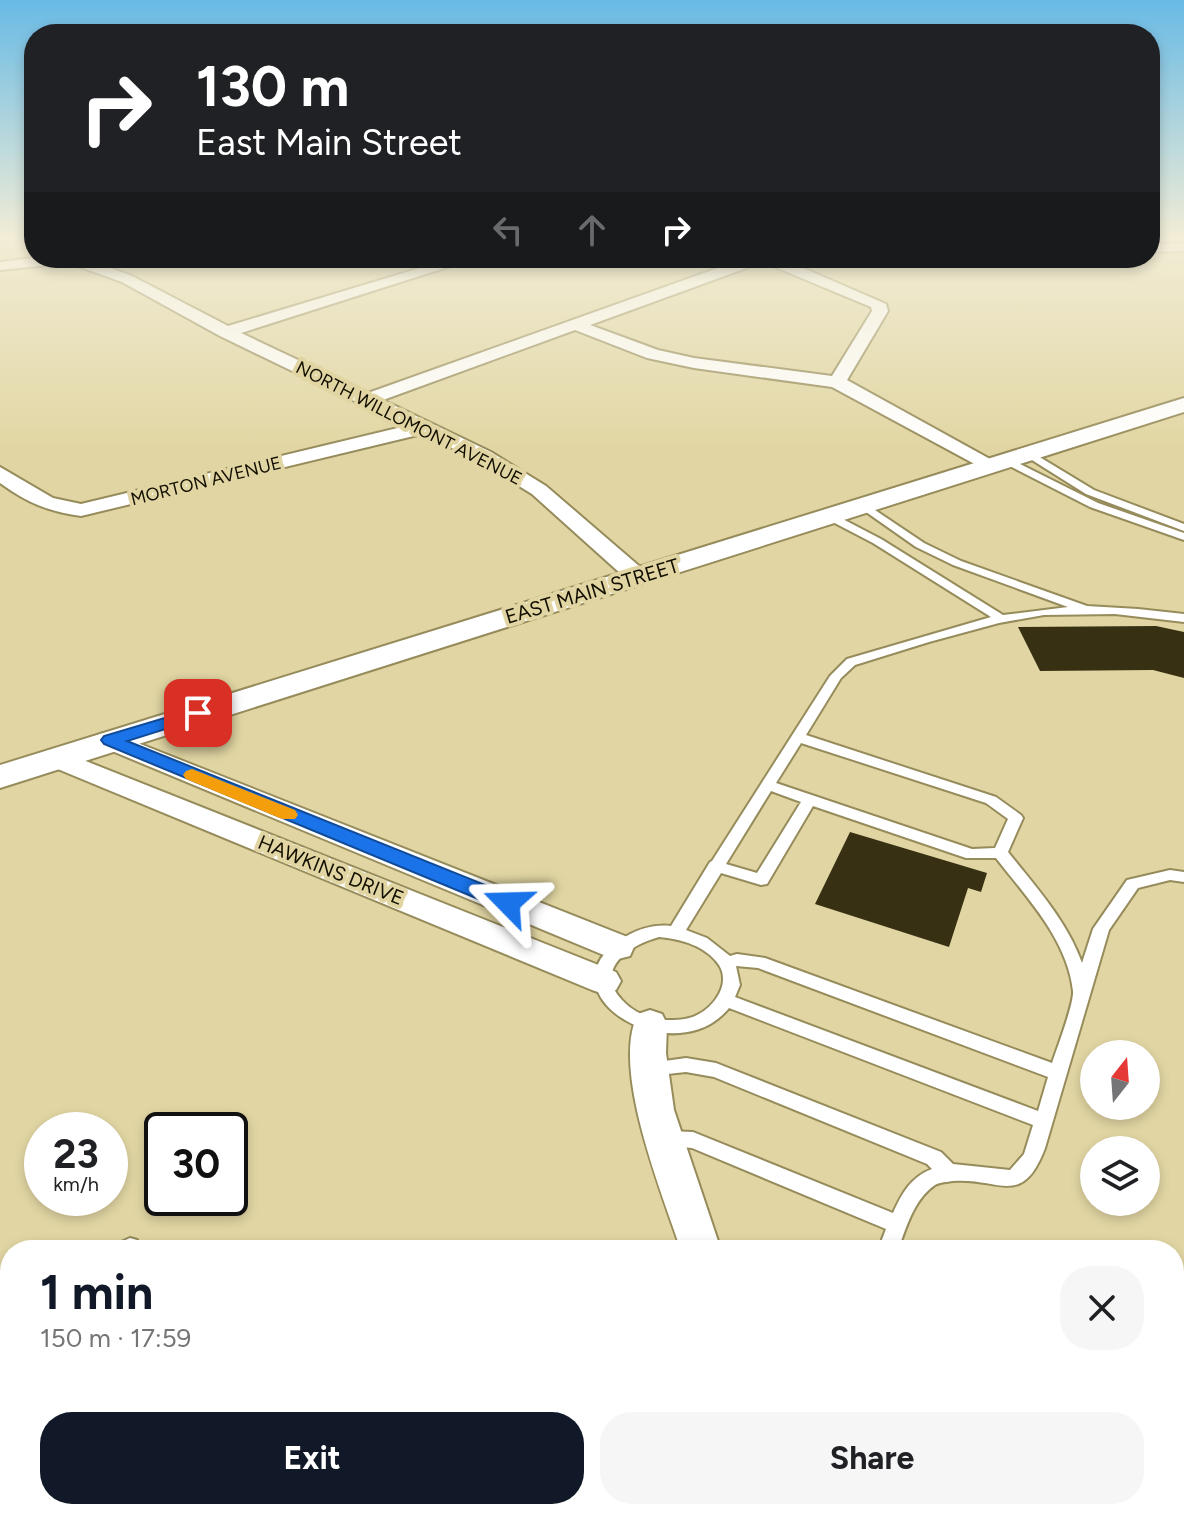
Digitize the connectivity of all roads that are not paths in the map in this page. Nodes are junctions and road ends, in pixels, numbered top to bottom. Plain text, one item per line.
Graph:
1 (179, 307) edge
2 (308, 307) edge
3 (626, 307) edge
4 (879, 307) edge
5 (576, 325) junction
6 (226, 332) junction
7 (837, 382) junction
8 (366, 400) junction
9 (1184, 405) edge
10 (421, 428) junction
11 (1007, 459) junction
12 (0, 473) edge
13 (863, 505) junction
14 (829, 516) junction
15 (1184, 528) edge
16 (1184, 537) edge
17 (638, 577) junction
18 (1097, 611) junction
19 (1000, 618) junction
20 (1184, 618) edge
21 (797, 737) junction
22 (110, 740) junction
23 (58, 759) junction
24 (0, 777) edge
25 (767, 785) junction
26 (810, 799) junction
27 (1000, 853) junction
28 (715, 866) junction
29 (1184, 877) edge
30 (676, 932) junction
31 (618, 947) junction
32 (726, 963) junction
33 (604, 981) junction
34 (1081, 999) junction
35 (726, 1000) junction
36 (650, 1024) junction
37 (648, 1069) junction
38 (1059, 1073) junction
39 (1044, 1121) junction
40 (665, 1139) junction
41 (948, 1172) junction
42 (898, 1224) junction
43 (698, 1240) edge
44 (892, 1240) edge

1 - 6 street, NORTH WILLOMONT AVENUE
2 - 6 street
3 - 5 street
4 - 7 street
5 - 7 street
5 - 8 street
6 - 8 street, NORTH WILLOMONT AVENUE
7 - 11 street
8 - 10 street, NORTH WILLOMONT AVENUE
9 - 11 street, EAST MAIN STREET
10 - 12 street, MORTON AVENUE
10 - 17 street, NORTH WILLOMONT AVENUE
11 - 13 street, EAST MAIN STREET
11 - 15 lane
11 - 16 lane
13 - 14 street, EAST MAIN STREET
13 - 18 lane
14 - 17 street, EAST MAIN STREET
14 - 19 lane
17 - 22 street, EAST MAIN STREET
18 - 19 lane
18 - 20 lane
19 - 21 lane
21 - 25 lane
21 - 27 lane
22 - 23 street, EAST MAIN STREET
22 - 31 street, HAWKINS DRIVE
23 - 24 street, EAST MAIN STREET
23 - 33 street, HAWKINS DRIVE
25 - 26 lane
25 - 28 lane
26 - 27 lane
26 - 28 lane
27 - 34 lane
28 - 30 lane
29 - 34 lane
30 - 31 lane
30 - 32 lane
31 - 33 lane
32 - 35 lane
32 - 38 lane
33 - 36 lane
34 - 38 lane
35 - 36 lane
35 - 39 lane
36 - 37 street
37 - 40 street
37 - 41 lane
38 - 39 lane
39 - 41 lane
40 - 42 lane
40 - 43 street
41 - 42 lane
42 - 44 lane

